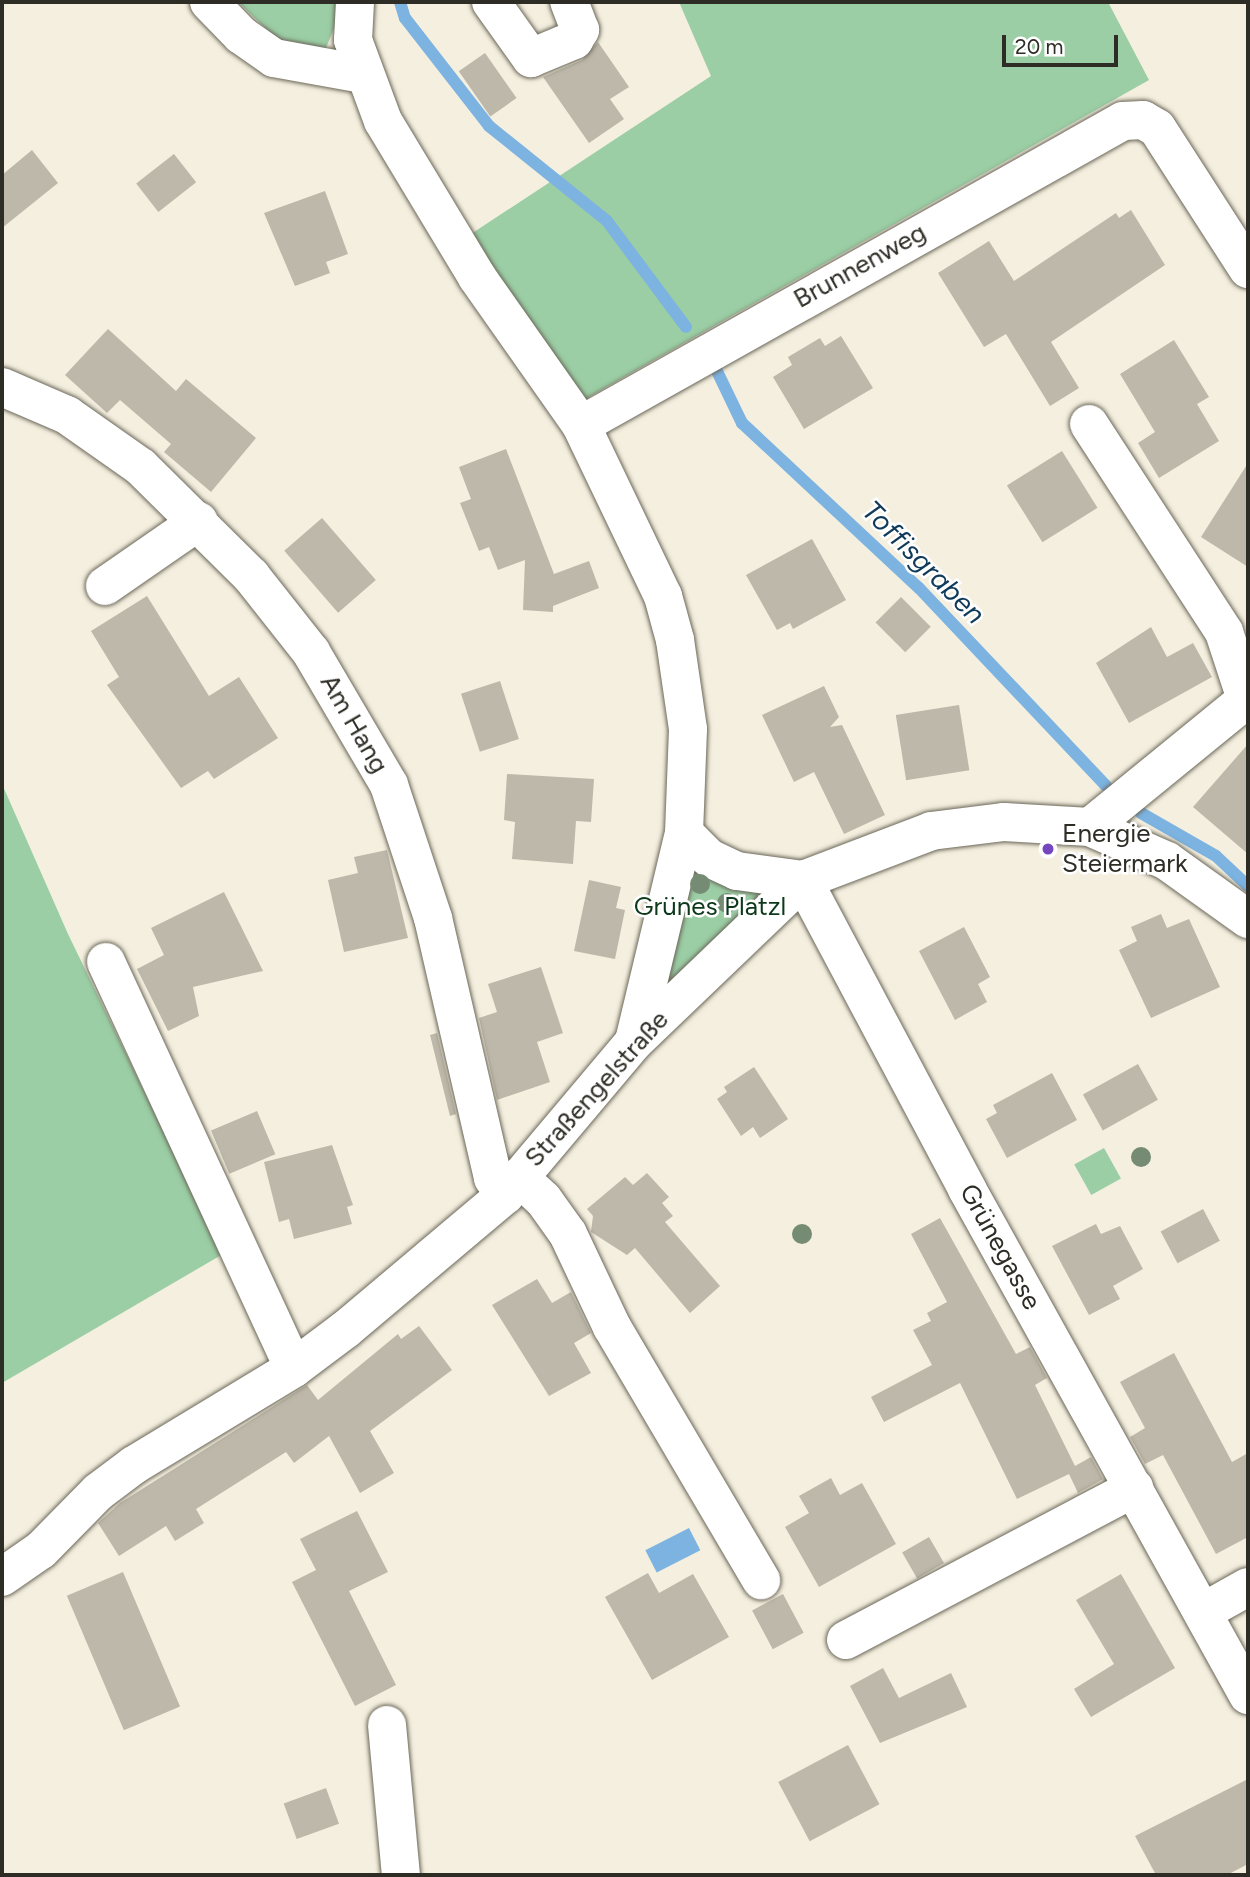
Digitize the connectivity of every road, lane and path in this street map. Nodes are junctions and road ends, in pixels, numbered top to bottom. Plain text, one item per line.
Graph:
1 (209, 2) edge
2 (355, 2) edge
3 (491, 2) edge
4 (569, 2) edge
5 (362, 74) junction
6 (1248, 269) edge
7 (2, 387) edge
8 (1089, 424) dead end
9 (582, 425) junction
10 (198, 521) junction
11 (105, 586) dead end
12 (1247, 699) edge
13 (1090, 827) junction
14 (684, 834) junction
15 (803, 880) junction
16 (1248, 919) edge
17 (106, 962) dead end
18 (633, 1043) junction
19 (512, 1186) junction
20 (294, 1368) junction
21 (1135, 1488) junction
22 (2, 1577) edge
23 (761, 1580) dead end
24 (1248, 1587) edge
25 (1203, 1612) junction
26 (846, 1640) dead end
27 (1248, 1695) edge
28 (387, 1726) dead end
29 (401, 1875) edge

1 - 5 street
2 - 5 street
3 - 4 street
5 - 9 street
6 - 9 street, Brunnenweg
7 - 10 street, Am Hang
8 - 12 street
9 - 14 street
10 - 11 street
10 - 19 street, Am Hang
12 - 13 street
13 - 15 street, Straßengelstraße
13 - 16 street, Straßengelstraße
14 - 15 street
14 - 18 street
15 - 18 street, Straßengelstraße
15 - 21 street, Grünegasse
17 - 20 street
18 - 19 street, Straßengelstraße
19 - 20 street, Straßengelstraße
19 - 23 street
20 - 22 street, Straßengelstraße
21 - 25 street, Grünegasse
21 - 26 street
24 - 25 street
25 - 27 street, Grünegasse
28 - 29 street

